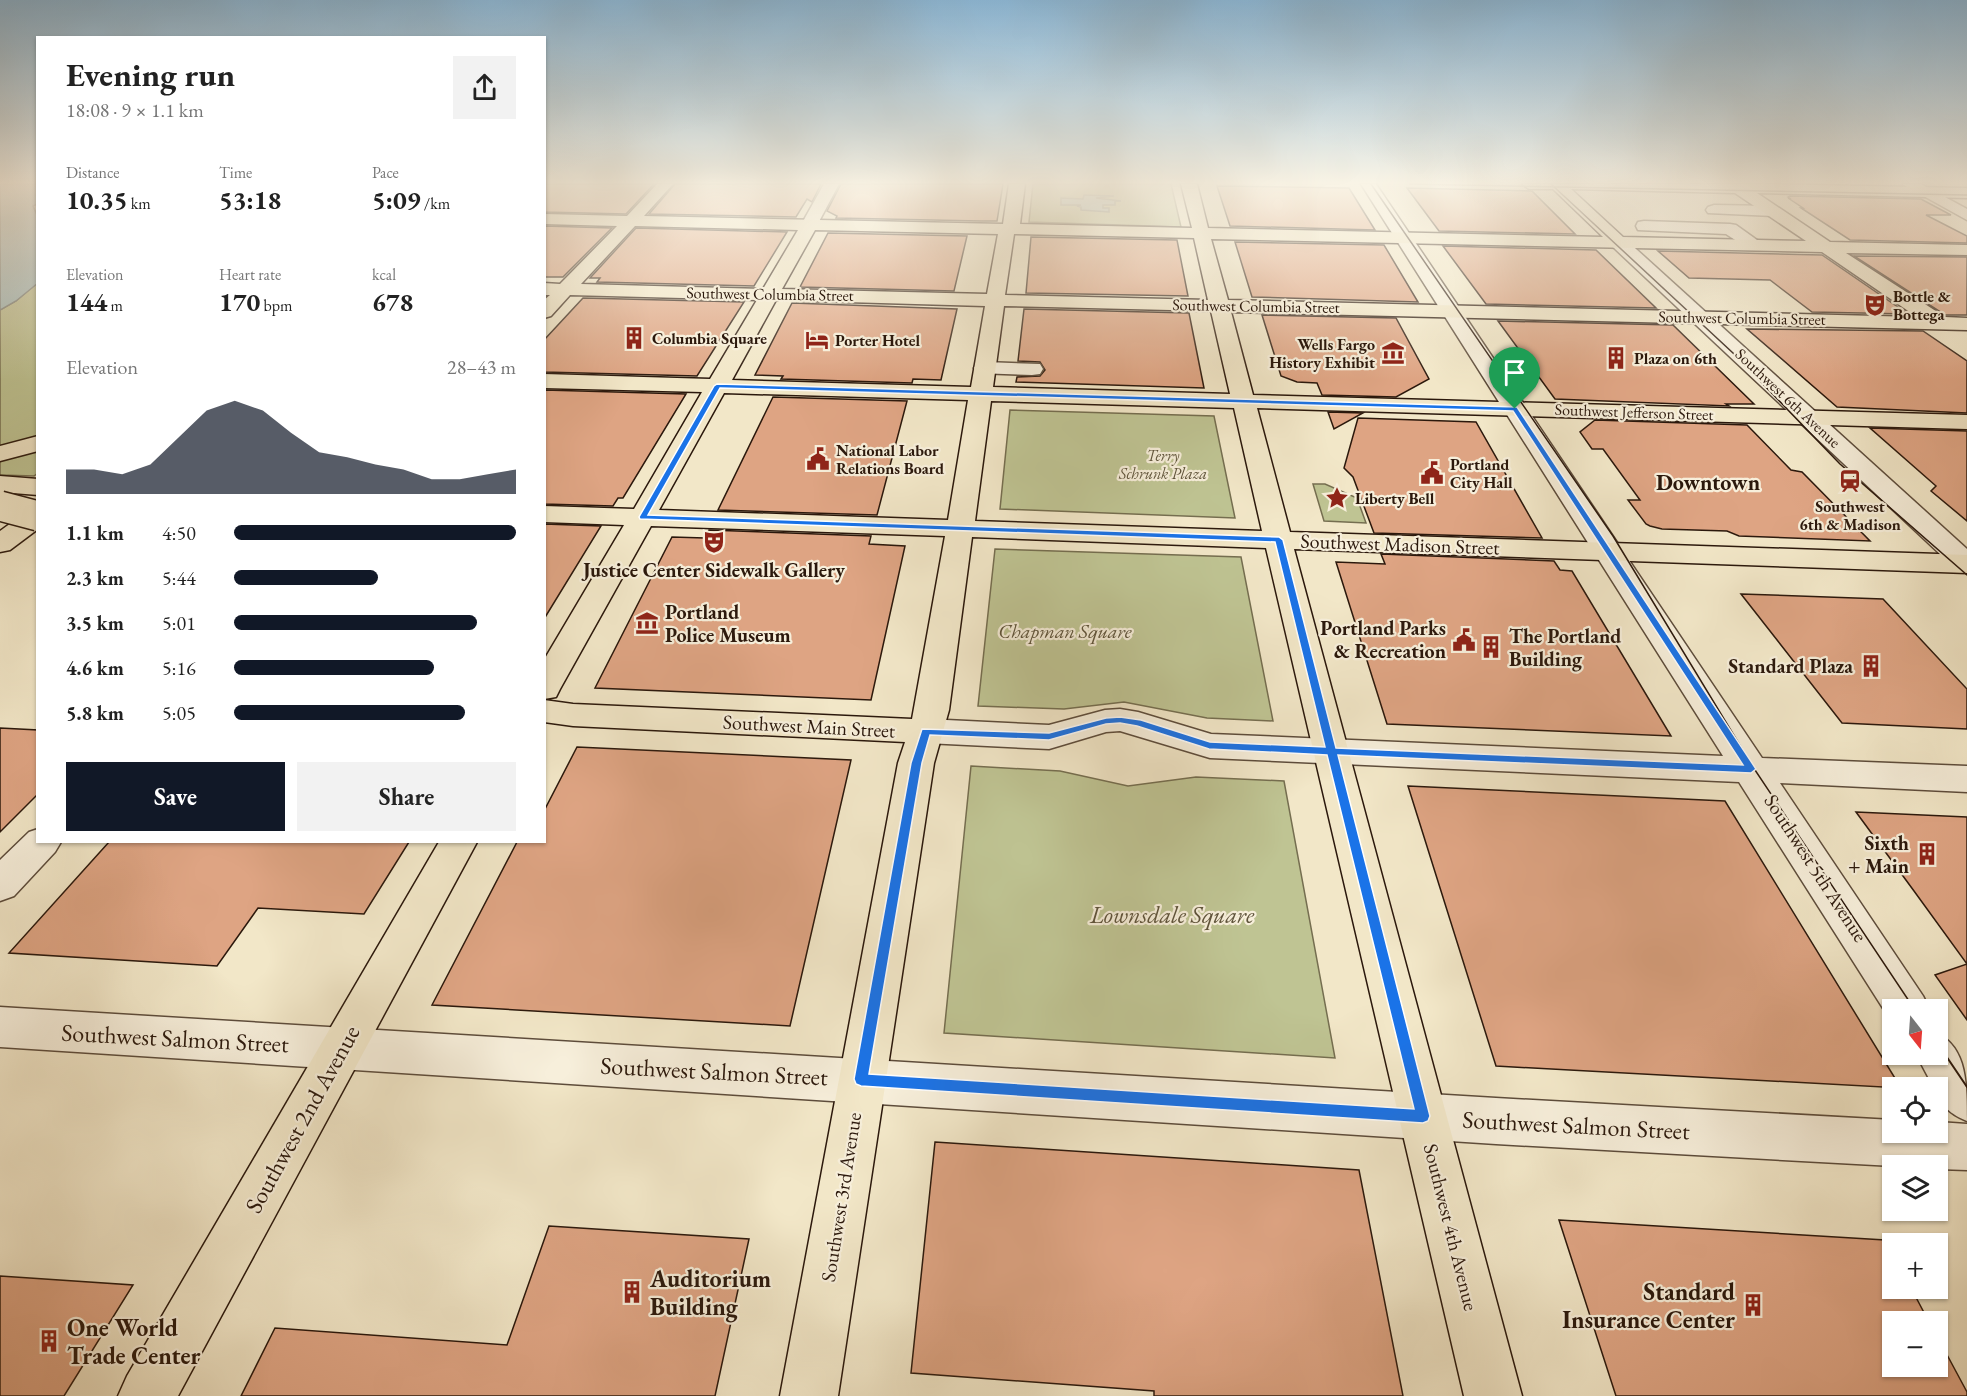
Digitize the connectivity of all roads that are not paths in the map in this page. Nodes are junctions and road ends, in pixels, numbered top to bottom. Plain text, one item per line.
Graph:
1 (604, 249) edge
2 (795, 249) edge
3 (1003, 249) edge
4 (1205, 249) edge
5 (1410, 249) edge
6 (1626, 249) edge
7 (1829, 249) edge
8 (1927, 249) edge
9 (1967, 250) edge
10 (546, 289) edge
11 (566, 289) junction
12 (770, 294) junction
13 (995, 300) junction
14 (1219, 306) junction
15 (546, 310) edge
16 (1451, 311) junction
17 (1701, 318) junction
18 (1941, 323) junction
19 (1967, 324) edge
20 (1967, 341) edge
21 (985, 368) junction
22 (1032, 369) dead end
23 (546, 381) edge
24 (717, 386) junction
25 (981, 393) junction
26 (1243, 401) junction
27 (1515, 409) junction
28 (1810, 417) junction
29 (1967, 422) edge
30 (36, 444) edge
31 (0, 454) edge
32 (0, 484) edge
33 (36, 487) edge
34 (36, 493) edge
35 (0, 494) edge
36 (36, 494) edge
37 (0, 506) edge
38 (546, 514) edge
39 (36, 515) edge
40 (36, 517) edge
41 (643, 517) junction
42 (0, 519) edge
43 (960, 529) junction
44 (1279, 540) junction
45 (0, 544) edge
46 (1608, 551) junction
47 (1967, 564) edge
48 (546, 686) edge
49 (546, 711) edge
50 (926, 731) junction
51 (1332, 751) junction
52 (1751, 769) junction
53 (1967, 779) edge
54 (41, 843) edge
55 (457, 843) edge
56 (0, 885) edge
57 (1901, 999) edge
58 (0, 1027) edge
59 (340, 1048) junction
60 (1945, 1065) edge
61 (861, 1079) junction
62 (1967, 1099) edge
63 (1423, 1116) junction
64 (1967, 1147) edge
65 (147, 1396) edge
66 (809, 1396) edge
67 (1493, 1396) edge

1 - 11 main road
2 - 12 main road
3 - 13 main road, Southwest 3rd Avenue
4 - 14 main road, Southwest 4th Avenue
5 - 16 street, Southwest 5th Avenue
6 - 17 street, Southwest 6th Avenue
7 - 18 main road
8 - 9 main road
10 - 11 main road, Southwest Columbia Street
11 - 12 main road, Southwest Columbia Street
11 - 15 main road
12 - 13 main road, Southwest Columbia Street
12 - 24 main road
13 - 14 main road, Southwest Columbia Street
13 - 21 main road, Southwest 3rd Avenue
14 - 16 main road, Southwest Columbia Street
14 - 26 main road, Southwest 4th Avenue
16 - 17 main road, Southwest Columbia Street
16 - 27 street, Southwest 5th Avenue
17 - 18 main road, Southwest Columbia Street
17 - 28 street, Southwest 6th Avenue
18 - 19 main road, Southwest Columbia Street
18 - 20 main road
21 - 22 street
21 - 25 main road, Southwest 3rd Avenue
23 - 24 main road, Southwest Jefferson Street
24 - 25 main road, Southwest Jefferson Street
24 - 41 main road
25 - 26 main road, Southwest Jefferson Street
25 - 43 main road, Southwest 3rd Avenue
26 - 27 main road, Southwest Jefferson Street
26 - 44 main road, Southwest 4th Avenue
27 - 28 main road, Southwest Jefferson Street
27 - 46 street, Southwest 5th Avenue
28 - 29 main road, Southwest Jefferson Street
28 - 47 street, Southwest 6th Avenue
30 - 31 main road
32 - 33 main road
34 - 35 main road
36 - 42 main road
37 - 39 main road, bridge
38 - 41 main road, Southwest Madison Street
40 - 45 main road
41 - 43 main road, Southwest Madison Street
41 - 48 main road
43 - 44 main road, Southwest Madison Street
43 - 50 main road, Southwest 3rd Avenue
44 - 46 main road, Southwest Madison Street
44 - 51 main road, Southwest 4th Avenue
46 - 47 main road, Southwest Madison Street
46 - 52 street, Southwest 5th Avenue
49 - 50 main road, Southwest Main Street
50 - 51 street, Southwest Main Street
50 - 61 main road, Southwest 3rd Avenue
51 - 52 street, Southwest Main Street
51 - 63 main road, Southwest 4th Avenue
52 - 53 street, Southwest Main Street
52 - 57 street, Southwest 5th Avenue
54 - 56 street
55 - 59 main road, Southwest 2nd Avenue
58 - 59 street, Southwest Salmon Street
59 - 61 street, Southwest Salmon Street
59 - 65 main road, Southwest 2nd Avenue
60 - 62 street
61 - 63 street, Southwest Salmon Street
61 - 66 main road, Southwest 3rd Avenue
63 - 64 street, Southwest Salmon Street
63 - 67 main road, Southwest 4th Avenue

